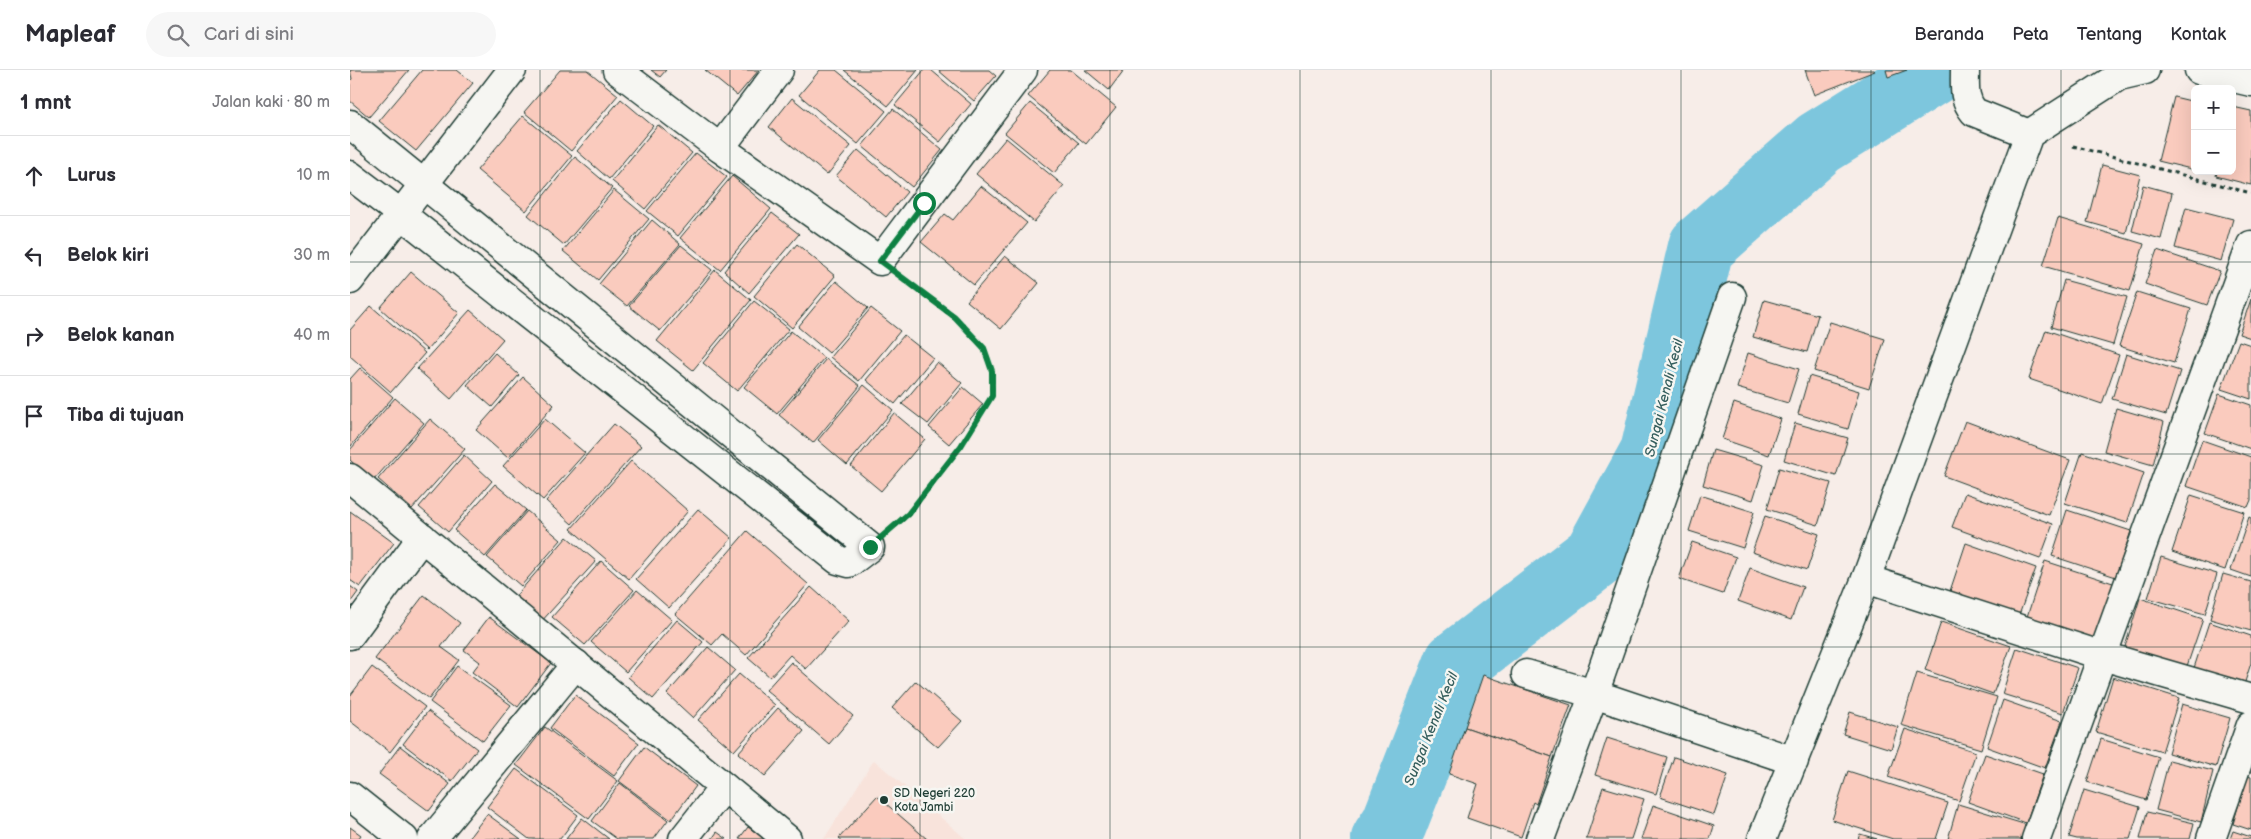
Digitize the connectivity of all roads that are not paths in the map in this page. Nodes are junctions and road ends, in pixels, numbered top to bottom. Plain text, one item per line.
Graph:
1 (512, 70) edge
2 (617, 70) edge
3 (779, 70) edge
4 (1023, 70) edge
5 (2145, 70) edge
6 (2199, 70) edge
7 (1965, 78) edge
8 (2251, 82) edge
9 (350, 124) edge
10 (2029, 134) junction
11 (720, 148) junction
12 (350, 175) edge
13 (424, 185) junction
14 (401, 214) junction
15 (2251, 245) edge
16 (350, 280) edge
17 (1732, 297) dead end
18 (350, 478) edge
19 (422, 537) junction
20 (1866, 579) junction
21 (350, 635) edge
22 (2103, 656) junction
23 (576, 664) junction
24 (1526, 674) dead end
25 (1594, 694) junction
26 (2251, 698) edge
27 (2251, 725) edge
28 (1794, 762) junction
29 (724, 786) junction
30 (350, 796) edge
31 (404, 839) edge
32 (432, 839) edge
33 (683, 839) edge
34 (788, 839) edge
35 (1540, 839) edge
36 (1762, 839) edge
37 (2036, 839) edge
38 (2211, 839) edge

1 - 13 street
2 - 11 street
3 - 11 street
4 - 11 street
5 - 10 street
6 - 8 street
7 - 10 street
9 - 13 street
10 - 20 street
12 - 14 street
13 - 14 street
13 - 14 street
14 - 16 street
15 - 22 street
17 - 25 street
18 - 19 street
19 - 21 street
19 - 23 street
20 - 22 street
20 - 28 street
22 - 26 street
22 - 37 street
23 - 29 street
23 - 32 street
24 - 25 street
25 - 28 street
25 - 35 street
27 - 38 street
28 - 36 street
29 - 33 street
29 - 34 street
30 - 31 street

